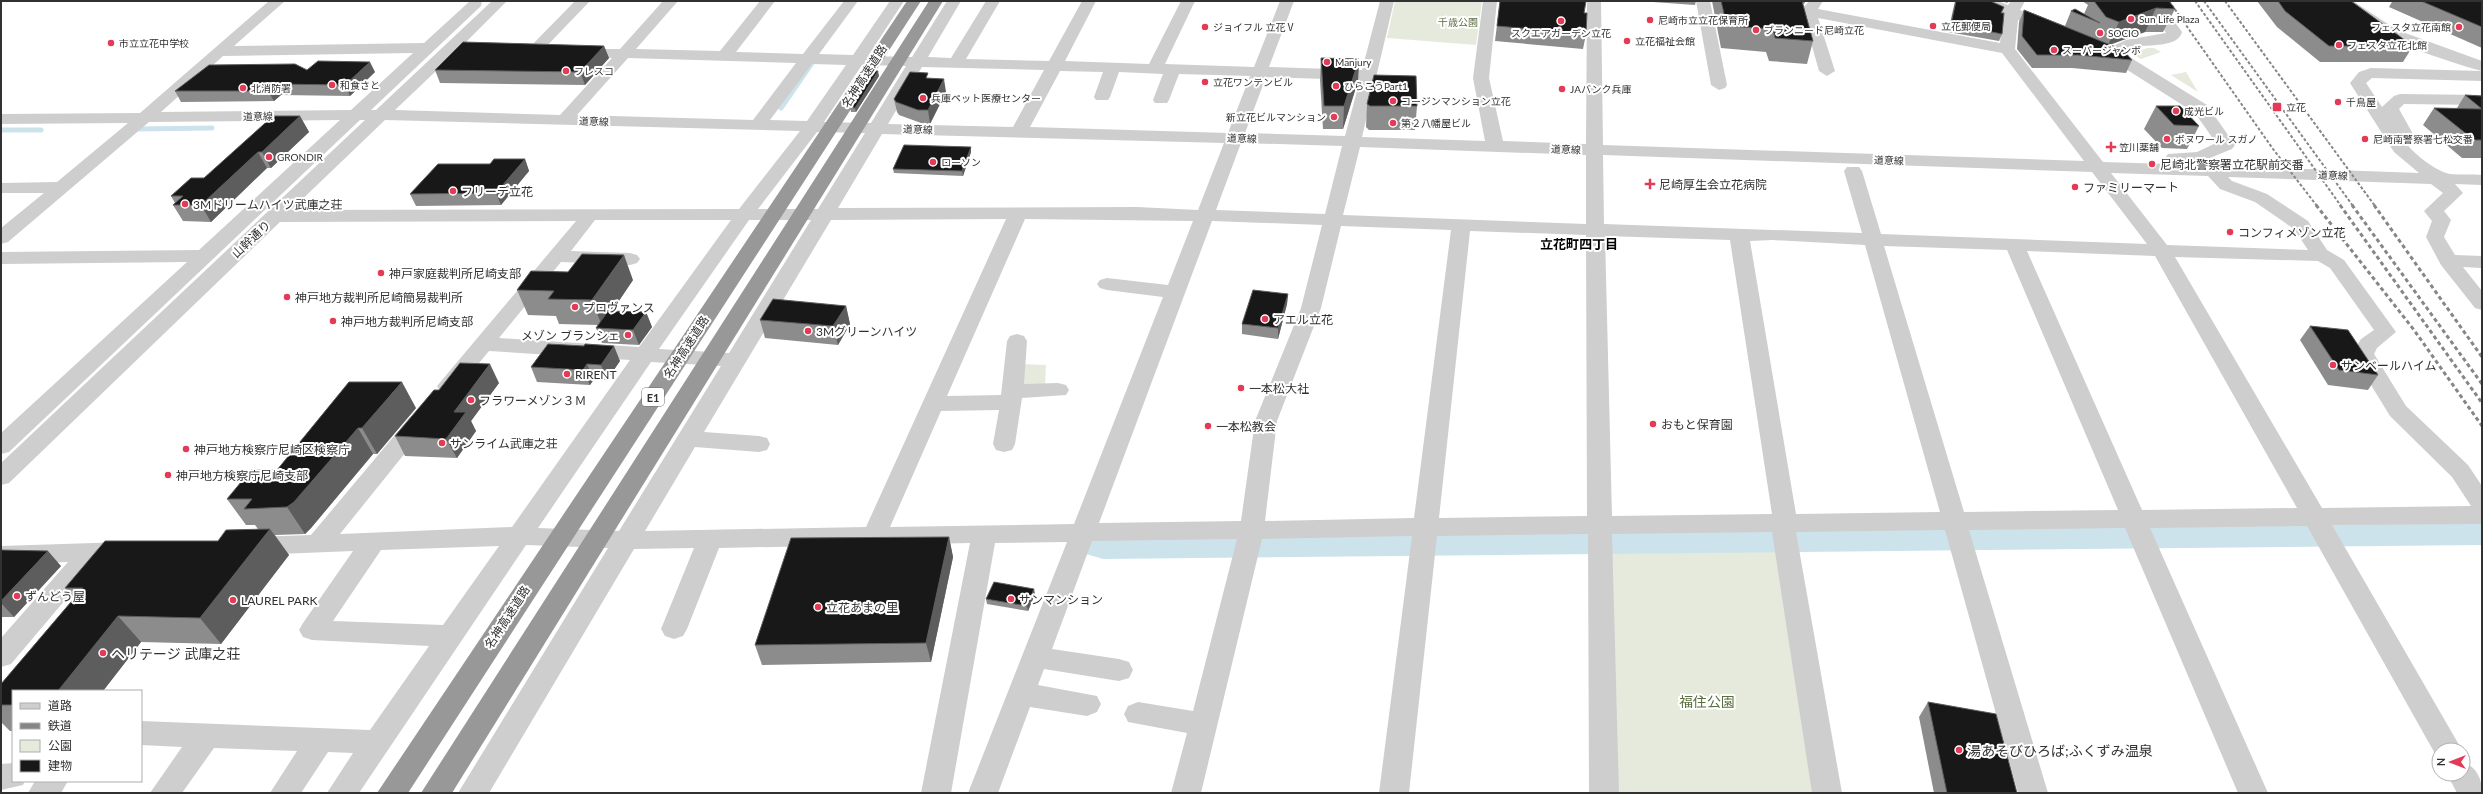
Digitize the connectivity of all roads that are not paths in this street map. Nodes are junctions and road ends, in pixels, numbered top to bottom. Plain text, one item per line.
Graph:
1 (278, 1) edge
2 (479, 1) edge
3 (500, 1) edge
4 (583, 1) edge
5 (671, 1) edge
6 (768, 1) edge
7 (851, 1) edge
8 (897, 1) edge
9 (914, 1) edge
10 (936, 1) edge
11 (954, 1) edge
12 (993, 1) edge
13 (1089, 1) edge
14 (1188, 1) edge
15 (1287, 1) edge
16 (1388, 1) edge
17 (1490, 1) edge
18 (1594, 1) edge
19 (1703, 1) edge
20 (1755, 1) edge
21 (1985, 1) edge
22 (2153, 1) edge
23 (2344, 1) edge
24 (1813, 6) edge
25 (2014, 6) edge
26 (2061, 33) edge
27 (2090, 44) edge
28 (2427, 47) junction
29 (428, 48) junction
30 (451, 48) junction
31 (2007, 49) junction
32 (519, 50) junction
33 (220, 51) junction
34 (624, 53) junction
35 (2111, 53) junction
36 (725, 56) junction
37 (808, 58) junction
38 (858, 60) junction
39 (918, 62) junction
40 (956, 63) junction
41 (1055, 65) junction
42 (2482, 66) edge
43 (1113, 67) junction
44 (1155, 68) junction
45 (1173, 69) junction
46 (1260, 71) junction
47 (1827, 71) dead end
48 (2443, 74) junction
49 (1368, 75) junction
50 (2482, 76) edge
51 (1719, 85) dead end
52 (2360, 87) junction
53 (1102, 97) dead end
54 (2405, 98) junction
55 (1161, 100) dead end
56 (2482, 100) edge
57 (356, 115) junction
58 (382, 115) junction
59 (143, 118) junction
60 (1, 119) edge
61 (564, 120) junction
62 (758, 125) junction
63 (812, 127) junction
64 (879, 128) junction
65 (1019, 132) junction
66 (1235, 138) junction
67 (1352, 142) junction
68 (1495, 146) junction
69 (1596, 150) junction
70 (2090, 155) junction
71 (2200, 157) junction
72 (2482, 168) edge
73 (2426, 169) junction
74 (1853, 171) junction
75 (2109, 180) junction
76 (2482, 180) edge
77 (2226, 186) junction
78 (61, 187) junction
79 (1, 188) edge
80 (2482, 190) edge
81 (745, 213) junction
82 (1018, 213) junction
83 (591, 214) junction
84 (827, 214) junction
85 (1205, 215) junction
86 (275, 216) junction
87 (1331, 220) junction
88 (1461, 224) junction
89 (1595, 230) junction
90 (1739, 235) junction
91 (1, 238) edge
92 (1872, 240) junction
93 (2015, 246) junction
94 (2162, 251) junction
95 (2320, 254) junction
96 (204, 256) junction
97 (556, 256) junction
98 (1, 258) edge
99 (630, 259) dead end
100 (2448, 261) junction
101 (2482, 262) edge
102 (1107, 284) dead end
103 (1175, 292) junction
104 (2482, 304) edge
105 (1017, 341) dead end
106 (483, 344) junction
107 (645, 354) junction
108 (737, 360) junction
109 (1058, 390) dead end
110 (1012, 396) junction
111 (933, 404) junction
112 (690, 438) junction
113 (759, 444) dead end
114 (1004, 444) dead end
115 (1, 446) edge
116 (1, 477) edge
117 (2482, 505) edge
118 (2482, 515) edge
119 (2320, 525) junction
120 (2139, 528) junction
121 (1956, 529) junction
122 (1784, 531) junction
123 (1083, 533) junction
124 (1599, 533) junction
125 (984, 535) junction
126 (1424, 535) junction
127 (520, 536) junction
128 (874, 536) junction
129 (1251, 537) junction
130 (710, 539) junction
131 (628, 540) junction
132 (374, 541) junction
133 (318, 543) junction
134 (232, 547) edge
135 (146, 550) edge
136 (91, 553) junction
137 (1, 555) edge
138 (674, 629) dead end
139 (450, 636) junction
140 (1, 656) edge
141 (1035, 657) junction
142 (1119, 670) dead end
143 (1021, 694) junction
144 (1087, 704) dead end
145 (1138, 714) dead end
146 (1203, 724) junction
147 (142, 733) edge
148 (206, 736) junction
149 (320, 740) junction
150 (377, 742) junction
151 (2443, 742) edge
152 (12, 776) edge
153 (1, 777) edge
154 (52, 782) edge
155 (2467, 782) edge
156 (43, 793) edge
157 (165, 793) edge
158 (285, 793) edge
159 (342, 793) edge
160 (392, 793) edge
161 (436, 793) edge
162 (474, 793) edge
163 (936, 793) edge
164 (983, 793) edge
165 (1186, 793) edge
166 (1394, 793) edge
167 (1604, 793) edge
168 (1827, 793) edge
169 (2033, 793) edge
170 (2253, 793) edge
171 (2473, 793) edge

1 - 33 street
2 - 29 street, 山幹通り
3 - 30 street, 山幹通り
4 - 32 street
5 - 34 street
6 - 36 street
7 - 37 street
8 - 38 street
9 - 160 highway, 名神高速道路 / E1
10 - 161 highway, 名神高速道路 / E1
11 - 39 street
12 - 40 street
13 - 41 street
14 - 44 street
15 - 46 street
16 - 49 street
17 - 68 street
18 - 69 street
19 - 51 street
20 - 24 street
21 - 25 street
22 - 35 street
23 - 28 street
24 - 31 street
24 - 47 street
25 - 26 street
25 - 31 street
27 - 35 street
28 - 42 street
28 - 48 street
29 - 33 street
29 - 57 street, 山幹通り
30 - 32 street
30 - 58 street, 山幹通り
31 - 70 street
32 - 34 street
33 - 59 street
34 - 36 street
34 - 61 street
35 - 71 street
36 - 37 street
37 - 38 street
37 - 62 street
38 - 39 street
38 - 63 street
39 - 40 street
39 - 64 street
40 - 41 street
41 - 43 street
41 - 65 street
43 - 44 street
43 - 53 street
44 - 45 street
45 - 46 street
45 - 55 street
46 - 49 street
46 - 66 street
48 - 50 street
48 - 52 street
49 - 67 street
52 - 54 street
52 - 73 street
54 - 56 street
54 - 72 street
57 - 58 street, 道意線
57 - 59 street, 道意線
57 - 96 street, 山幹通り
58 - 61 street, 道意線
58 - 86 street, 山幹通り
59 - 60 street, 道意線
59 - 78 street
61 - 62 street, 道意線
62 - 63 street, 道意線
63 - 64 street, 道意線
63 - 81 street
64 - 65 street, 道意線
64 - 84 street
65 - 66 street, 道意線
66 - 67 street, 道意線
66 - 85 street
67 - 68 street, 道意線
67 - 87 street
68 - 69 street, 道意線
69 - 70 street
69 - 74 street
69 - 76 street, 道意線
69 - 89 street
70 - 71 street
70 - 75 street
71 - 77 street
73 - 80 street
73 - 100 street
74 - 75 street
74 - 92 street
75 - 77 street
75 - 94 street
77 - 95 street
78 - 79 street
78 - 91 street
81 - 83 street
81 - 84 street
81 - 107 street
82 - 84 street
82 - 85 street
82 - 111 street
83 - 86 street
83 - 97 street
84 - 108 street
85 - 87 street
85 - 103 street
86 - 116 street, 山幹通り
87 - 88 street
87 - 129 street
88 - 89 street
88 - 126 street
89 - 90 street
89 - 124 street
90 - 92 street
90 - 122 street
92 - 93 street
92 - 121 street
93 - 94 street
93 - 120 street
94 - 95 street
94 - 119 street
95 - 117 street
96 - 98 street
96 - 115 street, 山幹通り
97 - 99 street
97 - 106 street
100 - 101 street
100 - 104 street
102 - 103 street
103 - 123 street
105 - 110 street
106 - 107 street
106 - 133 street
107 - 108 street
107 - 127 street
108 - 112 street
109 - 110 street
110 - 111 street
110 - 114 street
111 - 128 street
112 - 113 street
112 - 131 street
118 - 119 street
119 - 120 street
119 - 151 street
120 - 121 street
120 - 170 street
121 - 122 street
121 - 169 street
122 - 124 street
122 - 168 street
123 - 125 street
123 - 129 street
123 - 141 street
124 - 126 street
124 - 167 street
125 - 128 street
125 - 163 street
126 - 129 street
126 - 166 street
127 - 131 street
127 - 132 street
127 - 139 street
128 - 130 street
129 - 146 street
130 - 131 street
130 - 138 street
131 - 162 street
132 - 133 street
132 - 139 street
133 - 134 street
135 - 136 street
136 - 137 street
136 - 140 street
139 - 150 street
141 - 142 street
141 - 143 street
143 - 144 street
143 - 164 street
145 - 146 street
146 - 165 street
147 - 148 street
148 - 149 street
148 - 157 street
149 - 150 street
149 - 158 street
150 - 159 street
152 - 153 street
154 - 156 street
155 - 171 street

